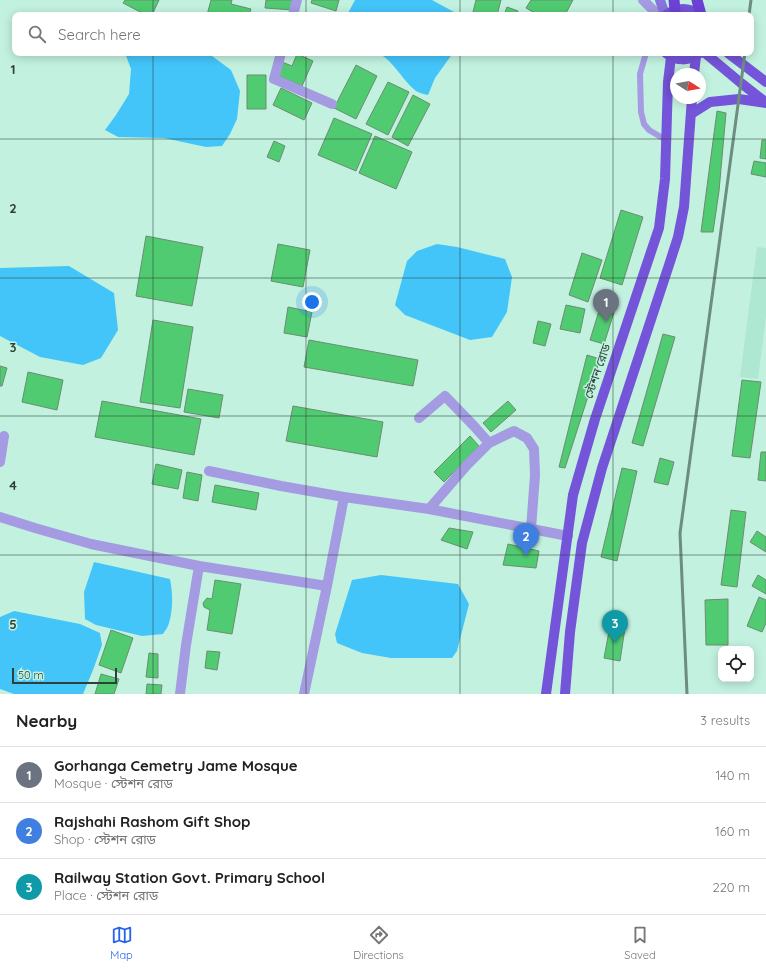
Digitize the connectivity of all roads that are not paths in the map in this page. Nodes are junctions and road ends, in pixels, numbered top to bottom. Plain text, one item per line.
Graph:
1 (297, 0) edge
2 (643, 0) edge
3 (660, 0) edge
4 (697, 0) edge
5 (671, 8) edge
6 (294, 12) edge
7 (655, 12) edge
8 (694, 12) edge
9 (699, 12) edge
10 (281, 56) edge
11 (645, 56) edge
12 (668, 56) edge
13 (671, 56) edge
14 (695, 56) edge
15 (699, 56) edge
16 (703, 56) edge
17 (732, 56) edge
18 (696, 68) edge
19 (766, 82) edge
20 (766, 102) edge
21 (332, 104) dead end
22 (692, 104) edge
23 (691, 114) junction
24 (666, 140) junction
25 (419, 418) dead end
26 (4, 436) dead end
27 (489, 443) junction
28 (0, 462) edge
29 (209, 472) dead end
30 (344, 497) junction
31 (429, 509) junction
32 (0, 516) edge
33 (531, 529) junction
34 (568, 536) junction
35 (200, 566) junction
36 (327, 586) junction
37 (180, 694) edge
38 (304, 694) edge
39 (546, 694) edge
40 (565, 694) edge

1 - 6 street
2 - 7 street
3 - 5 main road
4 - 9 highway
5 - 8 main road
10 - 21 street
11 - 24 lane
12 - 24 main road, স্টেশন রোড
13 - 14 main road
15 - 18 main road
16 - 20 main road
17 - 19 main road
20 - 23 main road
22 - 23 main road
23 - 40 main road
24 - 34 main road, স্টেশন রোড
25 - 27 street
26 - 28 street
27 - 31 street
27 - 33 street
29 - 30 street
30 - 31 street
30 - 36 street
31 - 33 street
32 - 35 street
33 - 34 street
34 - 39 main road, স্টেশন রোড
35 - 36 street
35 - 37 street
36 - 38 street

